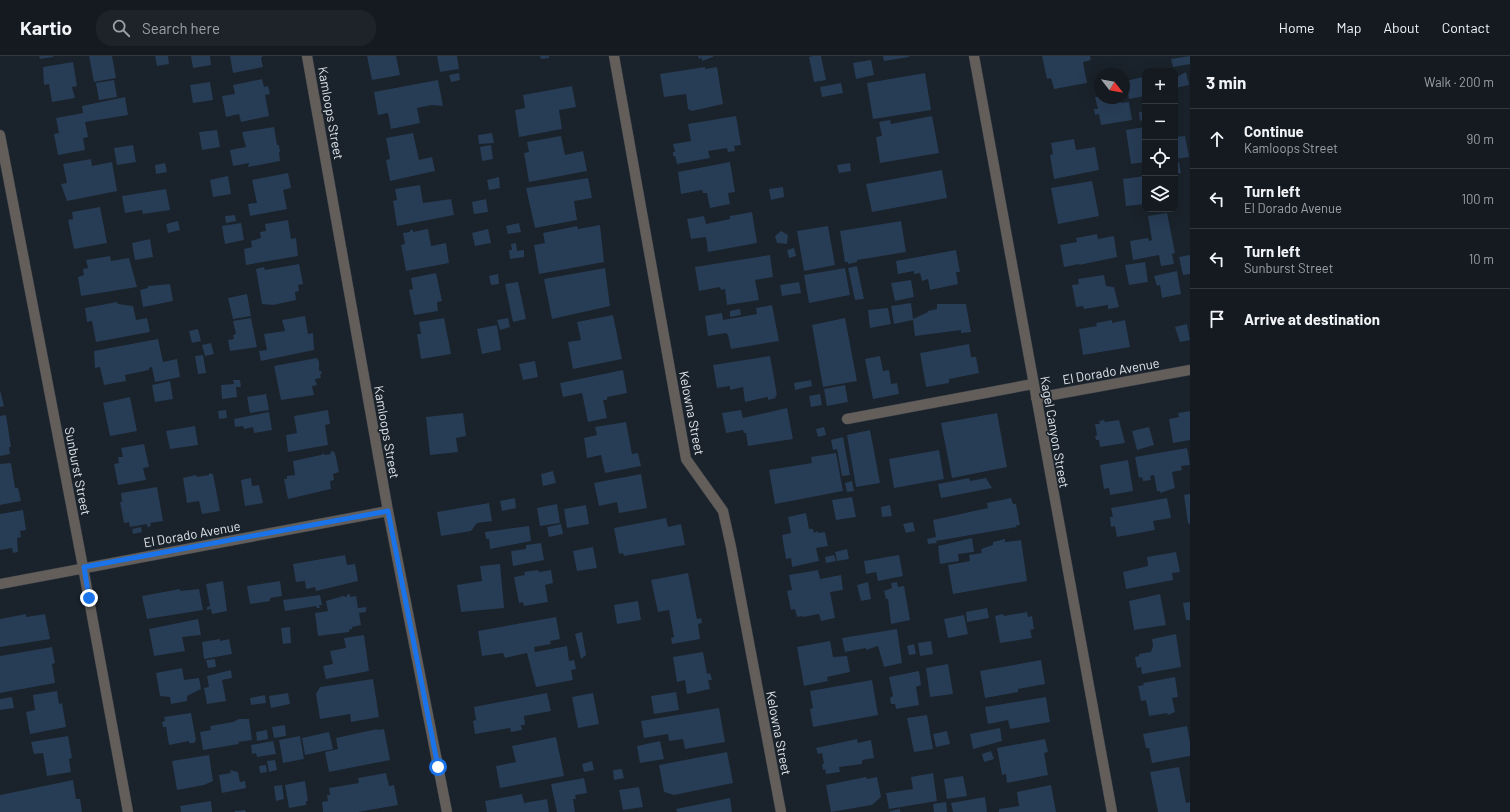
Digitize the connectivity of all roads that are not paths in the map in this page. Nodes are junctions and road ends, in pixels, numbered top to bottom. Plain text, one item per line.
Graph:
1 (307, 56) edge
2 (614, 56) edge
3 (974, 56) edge
4 (0, 135) edge
5 (1190, 370) edge
6 (1033, 384) junction
7 (1036, 398) junction
8 (847, 419) dead end
9 (388, 511) junction
10 (84, 567) junction
11 (0, 584) edge
12 (128, 812) edge
13 (447, 812) edge
14 (781, 812) edge
15 (1112, 812) edge

1 - 9 street, Kamloops Street
2 - 14 street, Kelowna Street
3 - 6 street, Kagel Canyon Street
4 - 10 street, Sunburst Street
5 - 7 street, El Dorado Avenue
6 - 7 street, Kagel Canyon Street
6 - 8 street
7 - 15 street, Kagel Canyon Street
9 - 10 street, El Dorado Avenue
9 - 13 street, Kamloops Street
10 - 11 street, El Dorado Avenue
10 - 12 street, Sunburst Street

